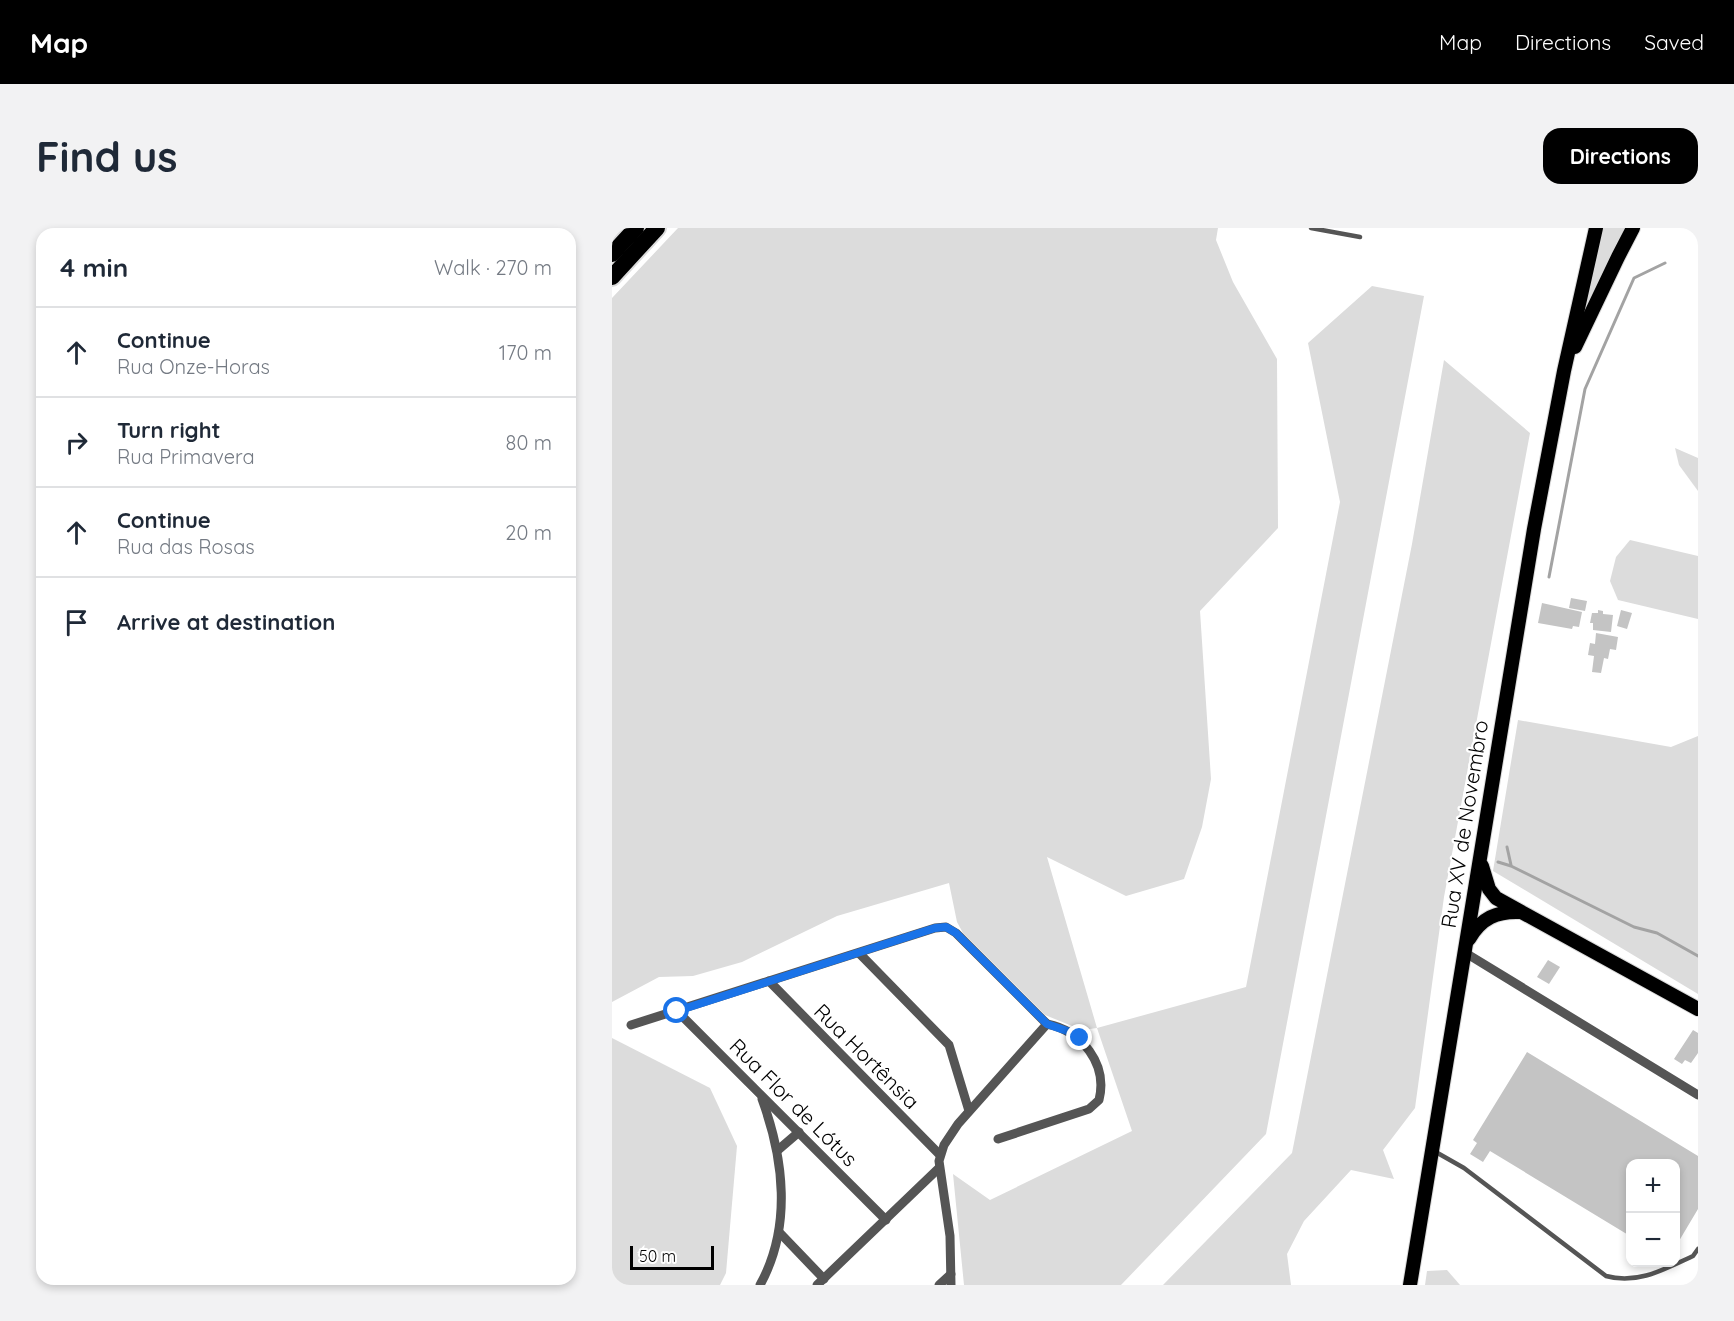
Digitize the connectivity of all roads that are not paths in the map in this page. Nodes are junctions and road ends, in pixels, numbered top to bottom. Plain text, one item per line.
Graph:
1 (636, 228) edge
2 (657, 228) edge
3 (1311, 228) edge
4 (1596, 228) edge
5 (1634, 228) edge
6 (1360, 237) dead end
7 (612, 254) edge
8 (612, 277) edge
9 (1564, 371) junction
10 (1480, 858) junction
11 (1520, 912) junction
12 (1464, 952) junction
13 (859, 953) junction
14 (769, 981) junction
15 (1698, 1009) edge
16 (677, 1011) junction
17 (1047, 1024) junction
18 (631, 1025) dead end
19 (760, 1094) junction
20 (1698, 1095) edge
21 (969, 1111) junction
22 (799, 1132) junction
23 (998, 1139) dead end
24 (778, 1150) junction
25 (1432, 1150) junction
26 (940, 1155) junction
27 (939, 1168) junction
28 (886, 1220) junction
29 (779, 1232) junction
30 (1698, 1249) edge
31 (951, 1274) junction
32 (821, 1282) edge
33 (760, 1285) edge
34 (939, 1285) edge
35 (951, 1285) edge
36 (1410, 1285) edge

1 - 7 highway
2 - 8 highway
3 - 6 lane
4 - 9 main road, Rua XV de Novembro
5 - 9 main road, Rua XV de Novembro
9 - 10 main road, Rua XV de Novembro
10 - 11 main road
10 - 12 main road, Rua XV de Novembro
11 - 12 main road
11 - 15 main road
12 - 20 street
12 - 25 main road, Rua XV de Novembro
13 - 14 street
13 - 17 street
13 - 21 street
14 - 16 street
14 - 26 street, Rua Hortênsia
16 - 18 street
16 - 19 street, Rua Flor de Lótus
17 - 21 street
17 - 23 street
19 - 22 street, Rua Flor de Lótus
19 - 24 street
21 - 26 street
22 - 24 street
22 - 28 street, Rua Flor de Lótus
24 - 29 street
25 - 30 lane
25 - 36 main road, Rua XV de Novembro
26 - 27 street
27 - 28 street
27 - 31 street
28 - 32 street
29 - 32 street
29 - 33 street
31 - 34 street
31 - 35 street

